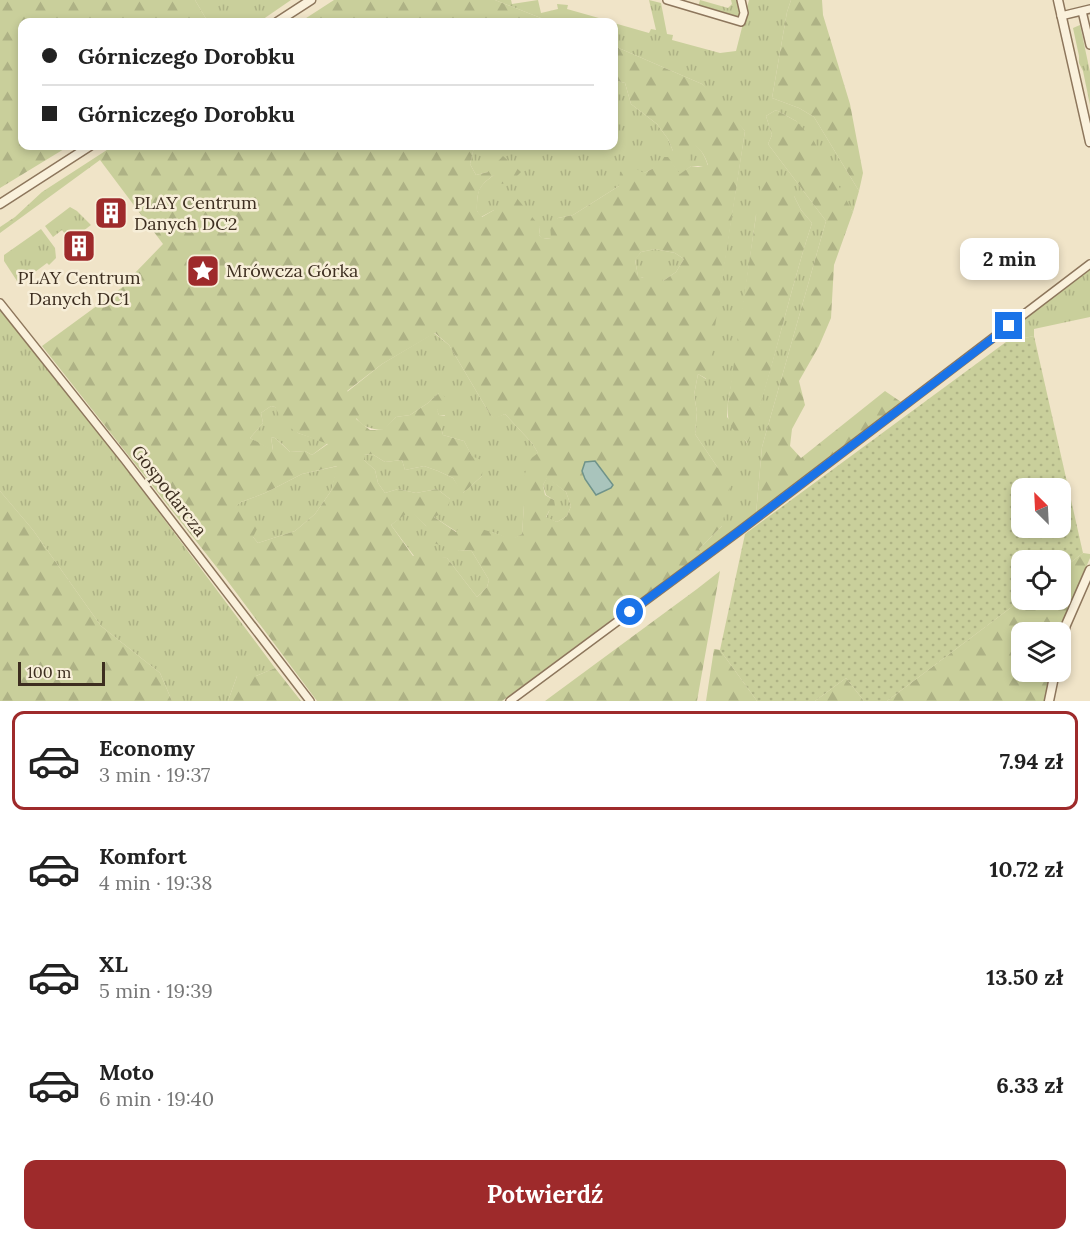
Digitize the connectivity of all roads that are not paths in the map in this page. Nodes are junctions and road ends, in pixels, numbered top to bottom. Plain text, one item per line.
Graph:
1 (311, 0) edge
2 (667, 0) edge
3 (741, 0) edge
4 (1058, 0) edge
5 (1086, 10) edge
6 (1061, 16) junction
7 (283, 18) edge
8 (1090, 45) edge
9 (1090, 142) edge
10 (84, 150) edge
11 (0, 204) edge
12 (1090, 264) edge
13 (0, 303) edge
14 (1090, 570) edge
15 (1067, 622) edge
16 (1053, 682) edge
17 (310, 701) edge
18 (510, 701) edge
19 (1049, 701) edge

1 - 7 street
2 - 3 street
4 - 6 street
5 - 6 street
5 - 8 street
6 - 9 street
10 - 11 street
12 - 18 street
13 - 17 street, Gospodarcza
14 - 15 street
16 - 19 street

